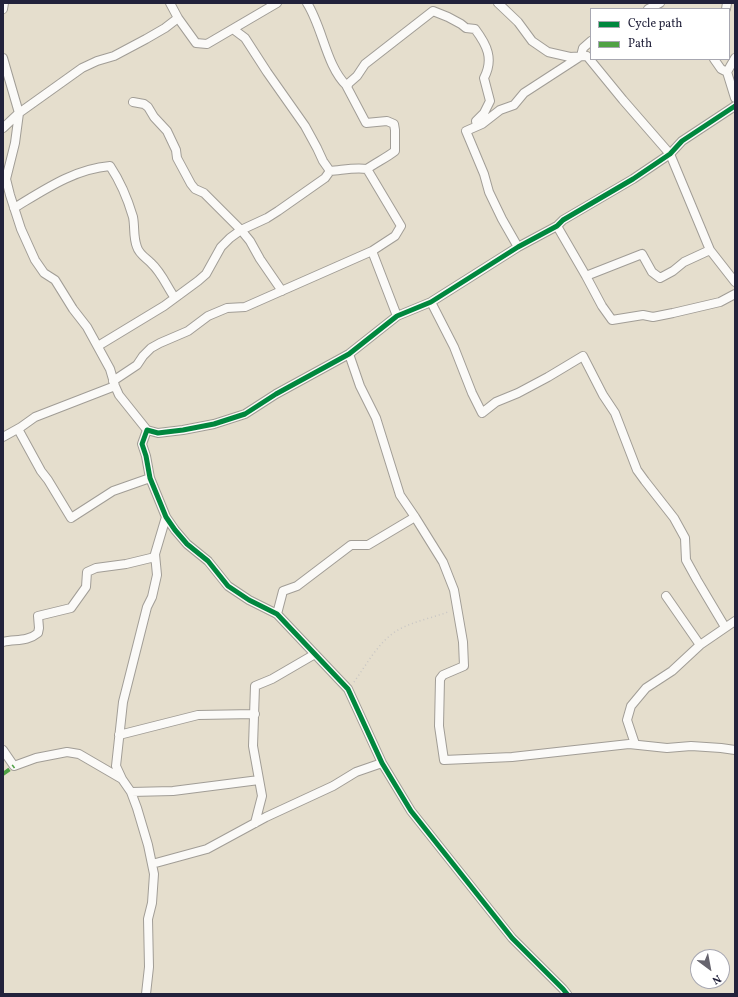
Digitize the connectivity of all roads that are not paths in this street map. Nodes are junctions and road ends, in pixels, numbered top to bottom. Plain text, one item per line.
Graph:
1 (4, 3) edge
2 (170, 3) edge
3 (276, 3) edge
4 (307, 3) edge
5 (499, 3) edge
6 (660, 3) edge
7 (649, 8) edge
8 (3, 10) edge
9 (178, 18) junction
10 (234, 29) junction
11 (590, 42) edge
12 (581, 56) junction
13 (3, 58) edge
14 (735, 58) edge
15 (715, 60) edge
16 (728, 72) junction
17 (347, 86) junction
18 (735, 98) edge
19 (133, 102) dead end
20 (735, 106) edge
21 (19, 113) junction
22 (477, 126) junction
23 (3, 128) edge
24 (670, 154) junction
25 (367, 169) junction
26 (330, 171) junction
27 (14, 208) junction
28 (557, 226) junction
29 (241, 230) junction
30 (518, 247) junction
31 (710, 250) junction
32 (372, 251) junction
33 (586, 276) junction
34 (735, 282) edge
35 (282, 291) junction
36 (735, 294) edge
37 (175, 298) junction
38 (430, 302) junction
39 (397, 316) junction
40 (98, 346) junction
41 (349, 354) junction
42 (114, 383) junction
43 (18, 429) junction
44 (147, 430) junction
45 (3, 437) edge
46 (150, 478) junction
47 (166, 517) junction
48 (415, 517) junction
49 (155, 557) junction
50 (666, 596) dead end
51 (277, 614) junction
52 (735, 621) edge
53 (725, 627) junction
54 (3, 642) edge
55 (700, 645) junction
56 (315, 654) junction
57 (255, 714) junction
58 (119, 736) junction
59 (634, 744) junction
60 (3, 750) edge
61 (735, 750) edge
62 (382, 763) junction
63 (122, 779) junction
64 (259, 780) junction
65 (131, 792) junction
66 (255, 823) junction
67 (152, 864) junction
68 (562, 993) edge
69 (146, 994) edge

1 - 8 street
2 - 9 street
3 - 10 street
4 - 17 street
5 - 12 street
6 - 7 street
9 - 10 street
9 - 21 street
10 - 26 street
11 - 12 street
12 - 22 street
12 - 24 street
13 - 21 street
14 - 16 street
15 - 16 street
16 - 18 street
17 - 22 street
17 - 25 street
19 - 29 street
20 - 24 street
21 - 23 street
21 - 27 street
22 - 30 street
24 - 28 street
24 - 31 street
25 - 26 street
25 - 32 street
26 - 29 street
27 - 37 street
27 - 40 street
28 - 30 street
28 - 33 street
29 - 35 street
29 - 37 street
30 - 38 street
31 - 33 street
31 - 34 street
32 - 35 street
32 - 39 street
33 - 36 street
35 - 42 street
37 - 40 street
38 - 39 street
38 - 53 street
39 - 41 street
40 - 42 street
41 - 44 street
41 - 48 street
42 - 43 street
42 - 44 street
43 - 45 street
43 - 46 street
44 - 46 street
46 - 47 street
47 - 49 street
47 - 51 street
48 - 51 street
48 - 59 street
49 - 54 street
49 - 58 street
50 - 55 street
51 - 56 street
52 - 53 street
53 - 55 street
55 - 59 street
56 - 57 street
56 - 62 street
57 - 58 street
57 - 64 street
58 - 63 street
59 - 61 street
60 - 63 street
62 - 66 street
62 - 68 street
63 - 65 street
64 - 65 street
64 - 66 street
65 - 67 street
66 - 67 street
67 - 69 street

